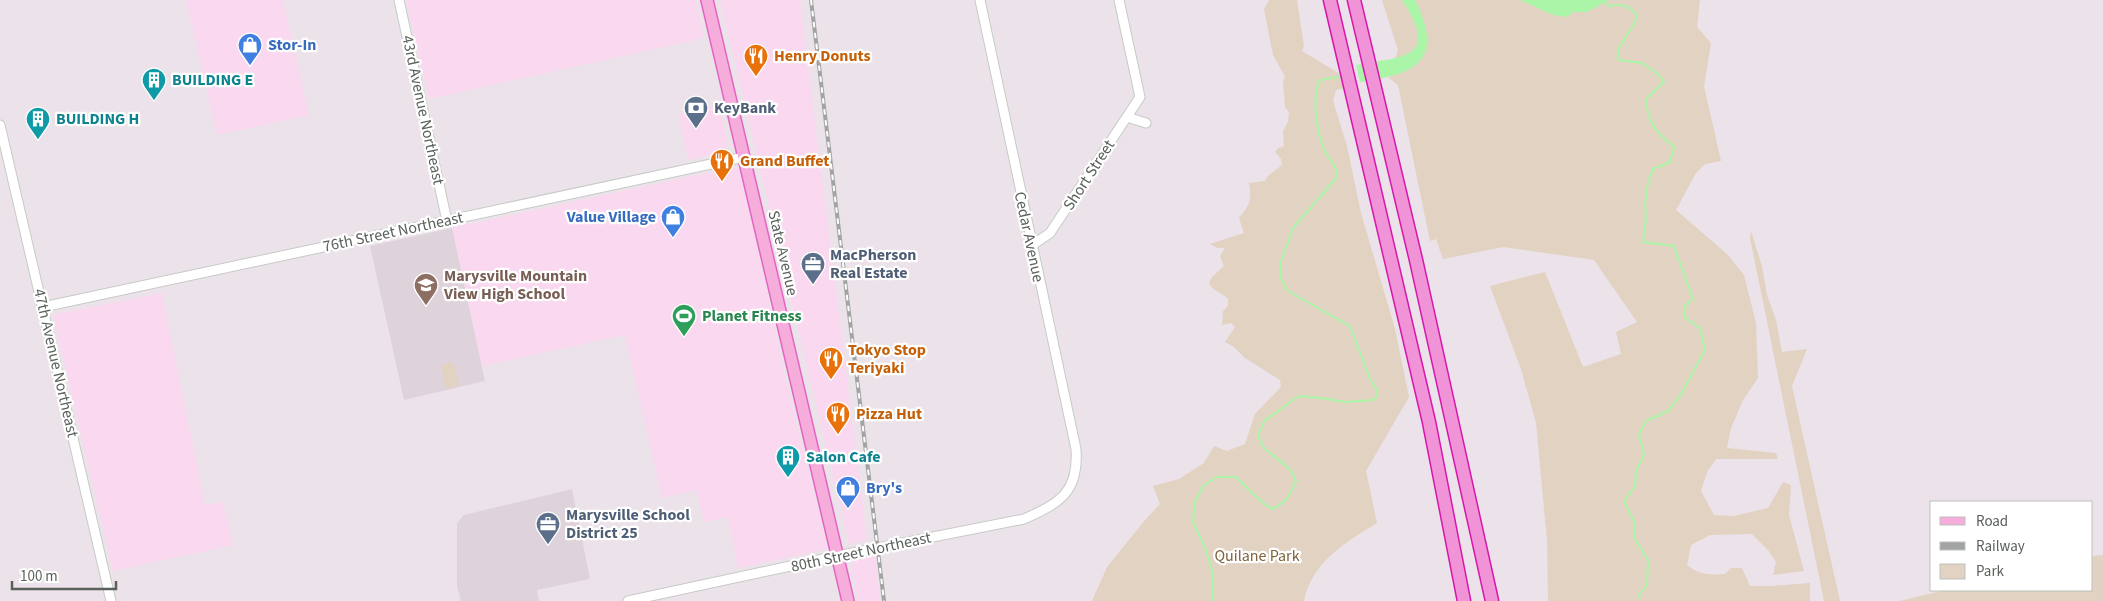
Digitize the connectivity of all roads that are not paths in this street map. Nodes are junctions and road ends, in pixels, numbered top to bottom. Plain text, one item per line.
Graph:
1 (399, 0) edge
2 (708, 0) edge
3 (980, 0) edge
4 (1119, 0) edge
5 (1330, 0) edge
6 (1354, 0) edge
7 (1127, 117) junction
8 (1146, 123) dead end
9 (0, 125) edge
10 (744, 157) junction
11 (447, 221) junction
12 (1031, 246) junction
13 (43, 307) junction
14 (1076, 475) joint
15 (837, 556) junction
16 (112, 601) edge
17 (628, 601) edge
18 (848, 601) edge
19 (1464, 601) edge
20 (1492, 601) edge

1 - 11 street, 43rd Avenue Northeast
2 - 10 main road, State Avenue
3 - 12 street, Cedar Avenue
4 - 7 street, Short Street
5 - 19 highway
6 - 20 highway
7 - 8 street
7 - 12 street, Short Street
9 - 13 street, 47th Avenue Northeast
10 - 11 street, 76th Street Northeast
10 - 15 main road, State Avenue
11 - 13 street, 76th Street Northeast
12 - 14 street, Cedar Avenue
13 - 16 street, 47th Avenue Northeast
14 - 15 street, 80th Street Northeast
15 - 17 street, 80th Street Northeast
15 - 18 main road, State Avenue

